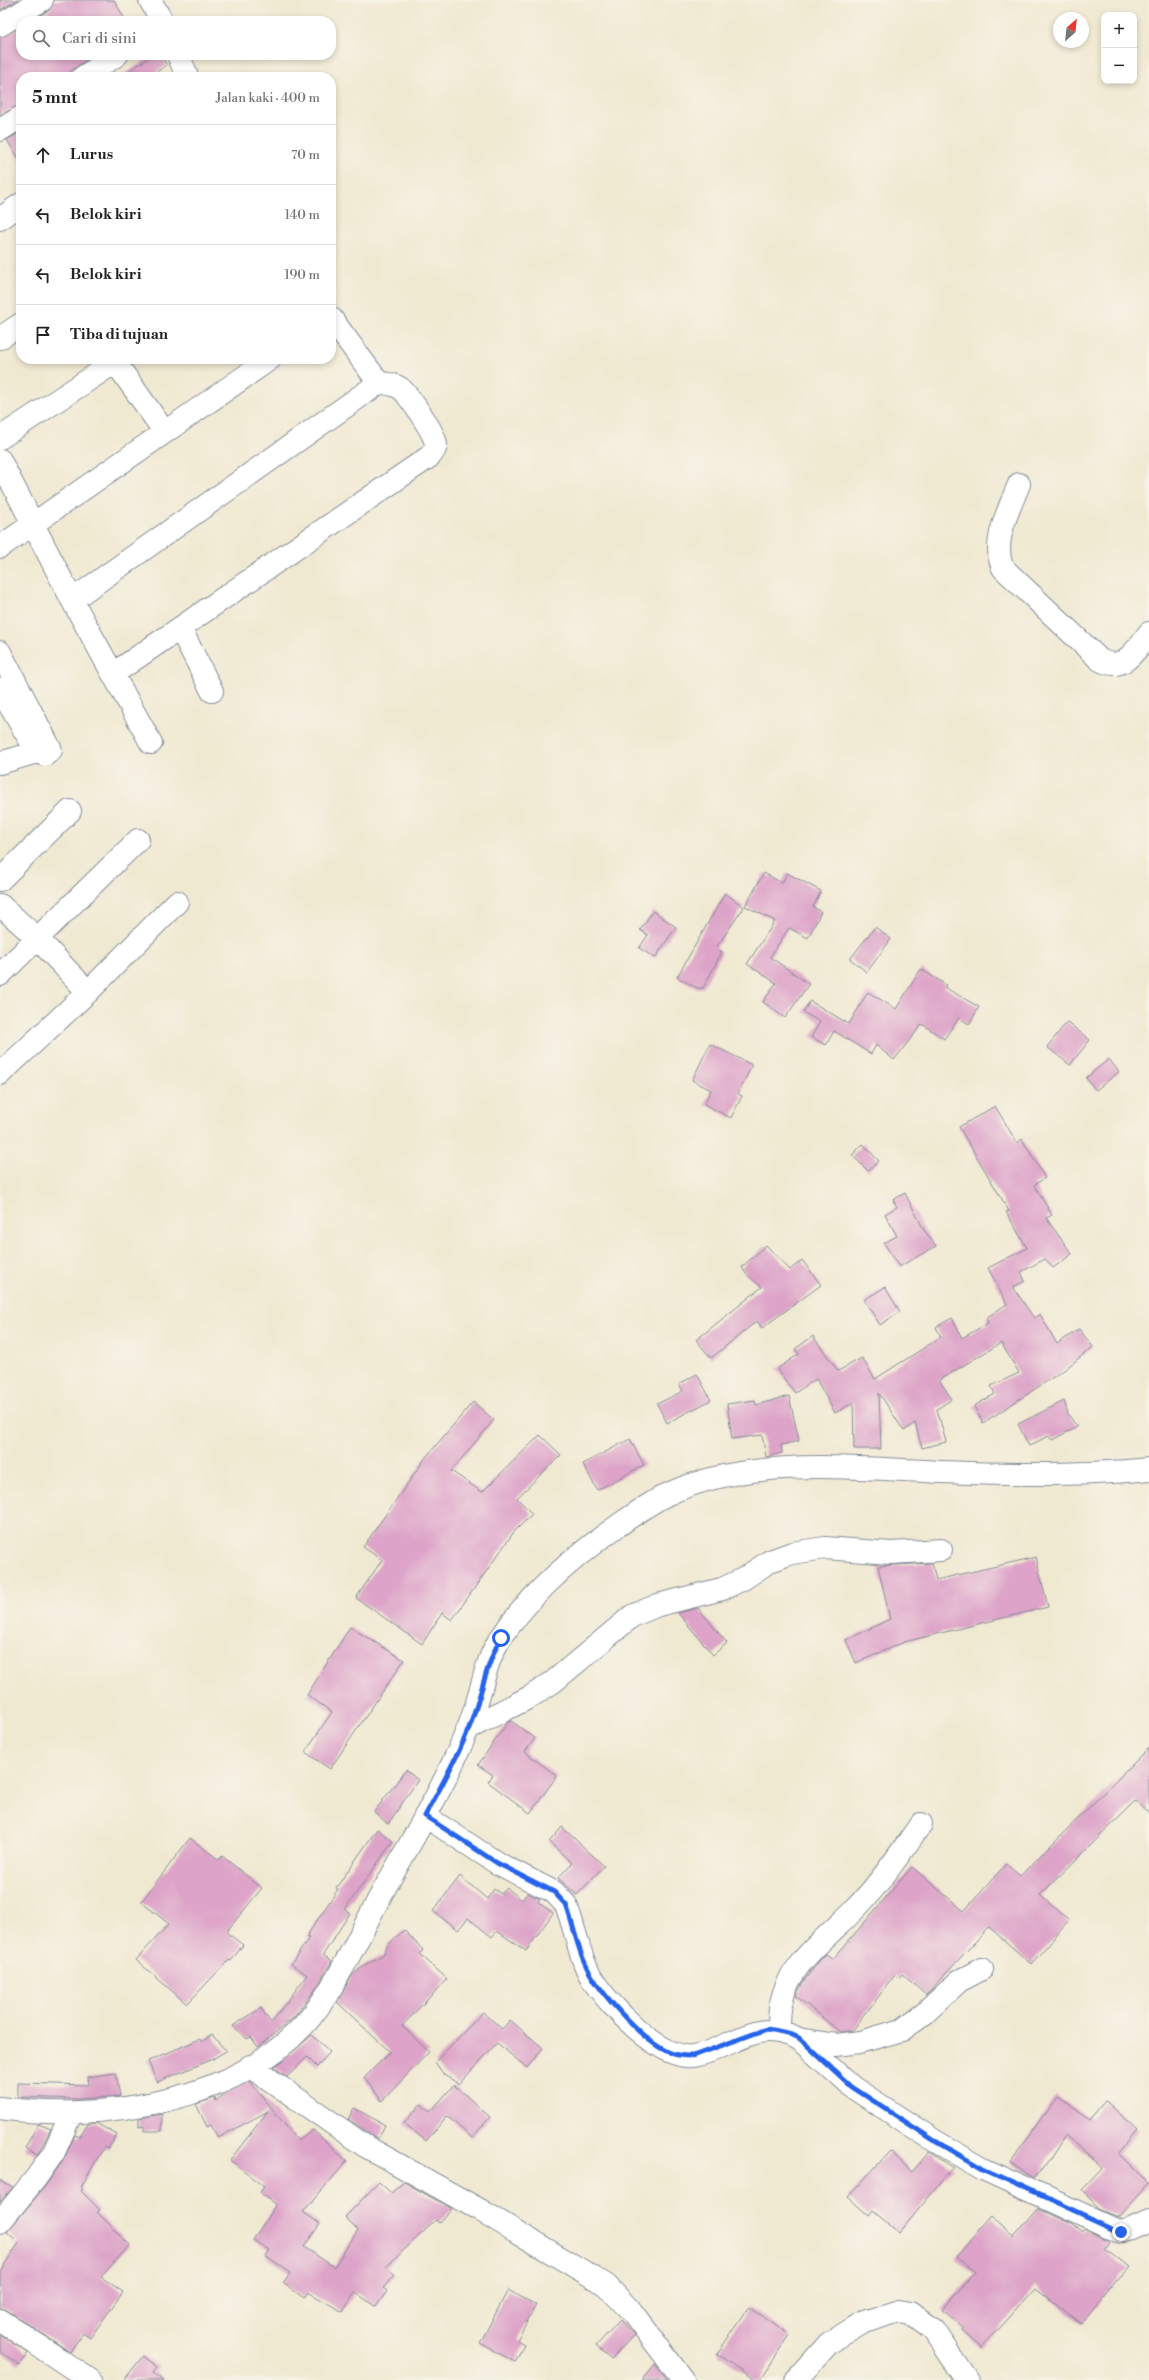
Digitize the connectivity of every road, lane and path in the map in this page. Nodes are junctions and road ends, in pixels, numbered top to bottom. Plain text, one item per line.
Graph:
1 (42, 0) edge
2 (150, 0) edge
3 (159, 16) edge
4 (0, 25) edge
5 (109, 60) edge
6 (180, 60) edge
7 (91, 72) edge
8 (186, 72) edge
9 (16, 120) edge
10 (0, 130) edge
11 (336, 325) edge
12 (16, 327) edge
13 (0, 338) edge
14 (110, 364) edge
15 (119, 364) edge
16 (263, 364) edge
17 (379, 383) junction
18 (164, 431) junction
19 (0, 438) edge
20 (0, 460) edge
21 (1019, 484) dead end
22 (34, 524) junction
23 (0, 547) edge
24 (72, 600) junction
25 (180, 628) junction
26 (1149, 633) edge
27 (2, 671) edge
28 (113, 674) junction
29 (212, 691) dead end
30 (151, 743) dead end
31 (0, 763) edge
32 (70, 811) dead end
33 (138, 840) dead end
34 (0, 880) edge
35 (177, 902) dead end
36 (0, 905) edge
37 (38, 939) junction
38 (0, 975) edge
39 (88, 992) junction
40 (0, 1074) edge
41 (1149, 1469) edge
42 (941, 1550) dead end
43 (472, 1718) junction
44 (425, 1816) junction
45 (921, 1824) dead end
46 (982, 1969) dead end
47 (779, 2030) junction
48 (799, 2038) junction
49 (250, 2066) junction
50 (0, 2108) edge
51 (71, 2114) junction
52 (1149, 2221) edge
53 (0, 2222) edge
54 (0, 2320) edge
55 (90, 2380) edge
56 (683, 2380) edge
57 (796, 2380) edge
58 (967, 2380) edge

1 - 4 street
2 - 3 street
5 - 7 street
6 - 8 street
9 - 10 street
11 - 17 street
12 - 13 street
14 - 19 street
15 - 18 street
16 - 18 street
17 - 24 street
17 - 25 street
18 - 22 street
20 - 22 street
21 - 26 street
22 - 23 street
22 - 24 street
24 - 28 street
25 - 28 street
25 - 29 street
27 - 31 street
28 - 30 street
32 - 34 street
33 - 37 street
35 - 39 street
36 - 37 street
37 - 38 street
37 - 39 street
39 - 40 street
41 - 43 street
42 - 43 street
43 - 44 street
44 - 47 street
44 - 49 street
45 - 47 street
46 - 48 street
47 - 48 street
48 - 52 street
49 - 51 street
49 - 56 street
50 - 51 street
51 - 53 street
54 - 55 street
57 - 58 street

